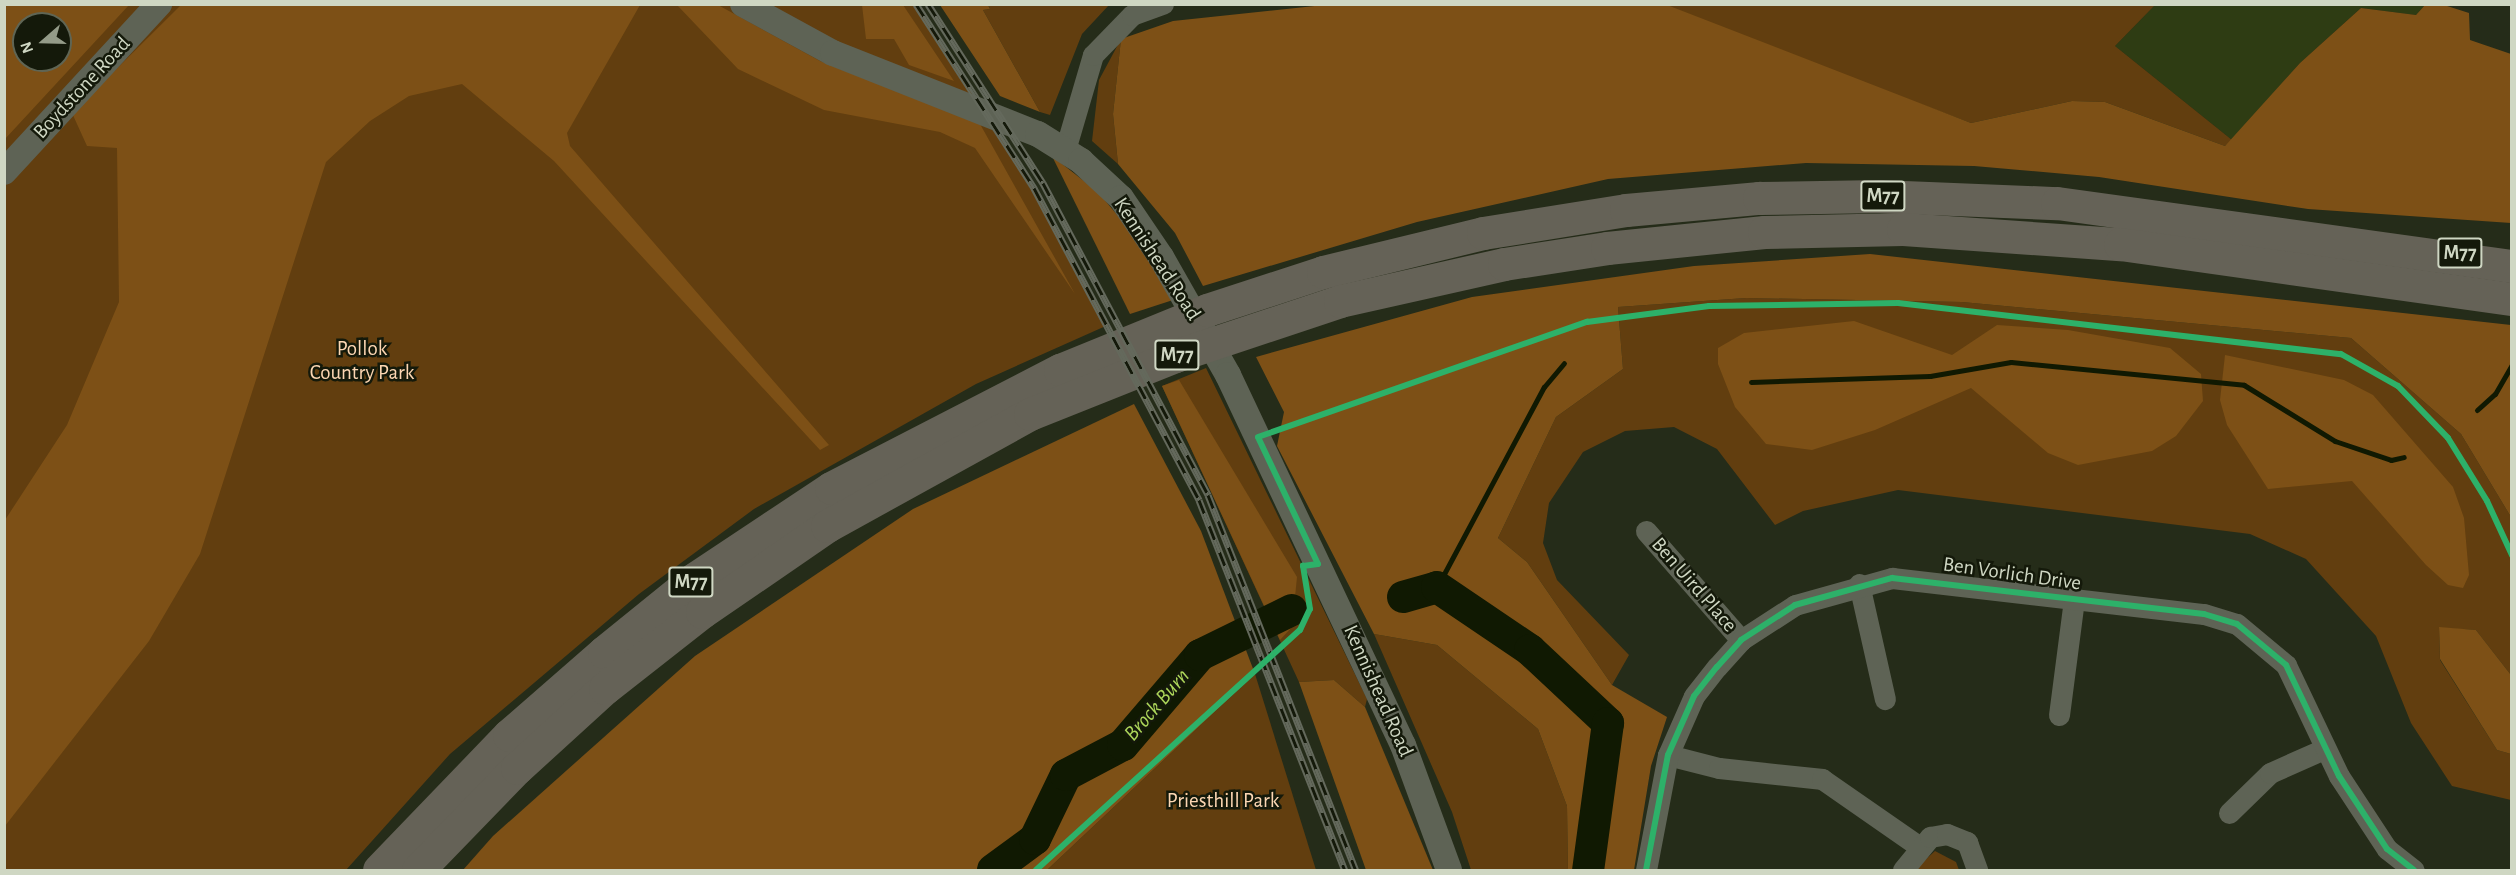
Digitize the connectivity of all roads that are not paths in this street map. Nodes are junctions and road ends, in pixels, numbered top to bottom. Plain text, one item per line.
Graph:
1 (159, 4) edge
2 (742, 4) edge
3 (1156, 5) edge
4 (1065, 150) junction
5 (4, 172) edge
6 (2511, 253) edge
7 (2408, 254) junction
8 (2511, 266) edge
9 (2511, 299) edge
10 (1066, 383) junction
11 (1646, 531) dead end
12 (1859, 584) junction
13 (2074, 599) junction
14 (1742, 640) junction
15 (1885, 699) dead end
16 (2059, 715) dead end
17 (2324, 749) junction
18 (1668, 755) junction
19 (2229, 813) dead end
20 (1920, 847) junction
21 (2387, 849) junction
22 (379, 870) edge
23 (418, 870) edge
24 (1449, 870) edge
25 (1646, 870) edge
26 (1903, 870) edge
27 (1977, 870) edge
28 (2391, 870) edge
29 (2414, 870) edge

1 - 5 street, Boydstone Road
2 - 4 street, Kennishead Road
3 - 4 street
4 - 24 street, Kennishead Road
6 - 7 highway, M77
7 - 8 highway, M77
7 - 10 highway, M77
9 - 10 highway, M77
10 - 22 highway, M77
10 - 23 highway, M77
11 - 14 street, Ben Uird Place
12 - 13 street, Ben Vorlich Drive
12 - 14 street, Ben Vorlich Drive
12 - 15 street
13 - 16 street
13 - 17 street, Ben Vorlich Drive
14 - 18 street, Ben Vorlich Drive
17 - 19 street
17 - 21 street, Ben Vorlich Drive
18 - 20 street
18 - 25 street, Ben Vorlich Drive
20 - 26 street
20 - 27 street
21 - 28 street, Ben Vorlich Drive
21 - 29 street, Ben Vorlich Drive

